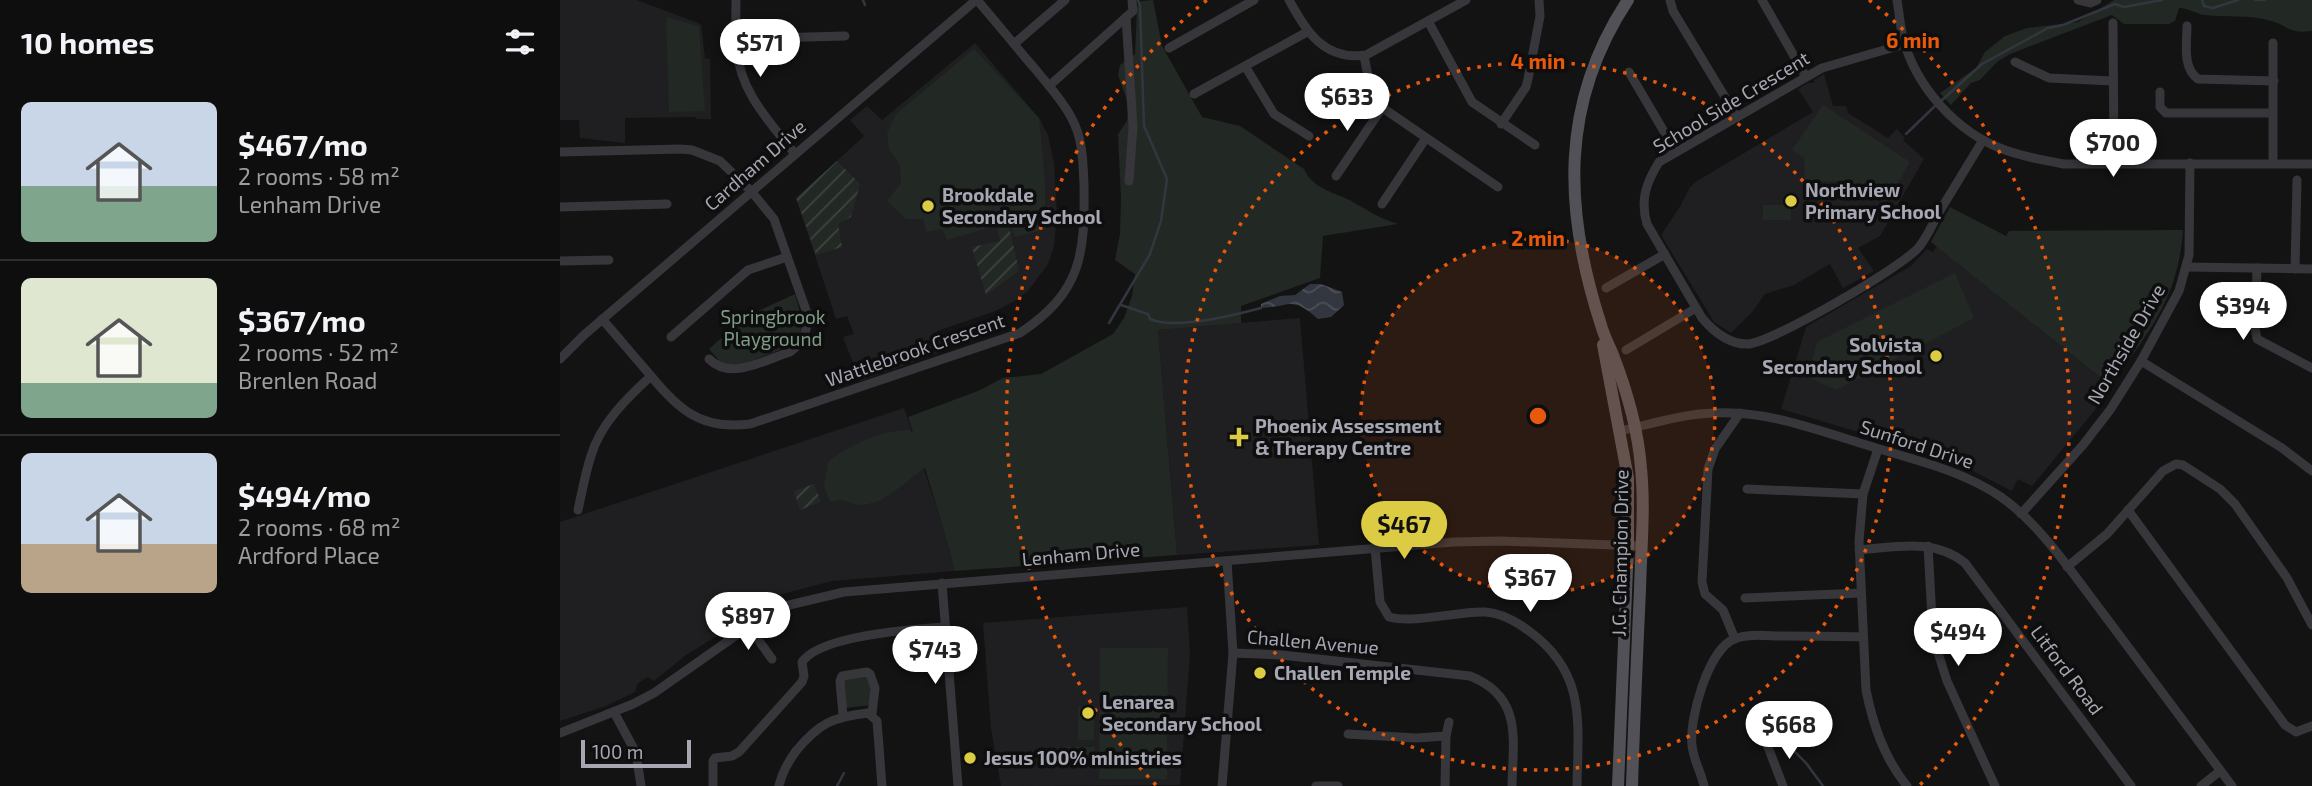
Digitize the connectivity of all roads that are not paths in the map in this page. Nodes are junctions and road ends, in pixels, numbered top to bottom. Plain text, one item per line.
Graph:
1 (736, 0) edge
2 (977, 0) edge
3 (1065, 0) edge
4 (1132, 0) edge
5 (1254, 0) edge
6 (1289, 0) edge
7 (1466, 0) edge
8 (1539, 0) edge
9 (1628, 0) edge
10 (1670, 0) edge
11 (1762, 0) edge
12 (1897, 0) edge
13 (2078, 0) edge
14 (2097, 0) edge
15 (1126, 17) junction
16 (1428, 21) junction
17 (2113, 23) dead end
18 (2187, 26) dead end
19 (1307, 32) junction
20 (845, 36) dead end
21 (737, 39) junction
22 (2273, 43) dead end
23 (1014, 44) junction
24 (1905, 44) junction
25 (1168, 48) dead end
26 (1364, 56) junction
27 (2015, 62) dead end
28 (1245, 66) junction
29 (1629, 72) dead end
30 (1807, 77) junction
31 (2113, 81) junction
32 (2274, 81) junction
33 (1049, 86) junction
34 (2160, 92) dead end
35 (1194, 94) dead end
36 (1382, 108) junction
37 (2273, 113) junction
38 (1737, 117) junction
39 (1501, 124) junction
40 (1310, 136) dead end
41 (1426, 138) junction
42 (1983, 140) junction
43 (1535, 145) dead end
44 (560, 152) edge
45 (1676, 152) junction
46 (795, 154) junction
47 (2190, 163) junction
48 (2273, 163) junction
49 (2114, 164) junction
50 (2312, 164) edge
51 (1336, 176) dead end
52 (2297, 180) dead end
53 (1129, 181) dead end
54 (1498, 187) dead end
55 (751, 191) junction
56 (667, 204) dead end
57 (1382, 204) dead end
58 (560, 207) edge
59 (1665, 254) junction
60 (787, 257) junction
61 (609, 260) dead end
62 (560, 261) edge
63 (2186, 267) junction
64 (2256, 268) junction
65 (2295, 269) junction
66 (2312, 269) edge
67 (1606, 288) dead end
68 (1696, 307) junction
69 (602, 319) junction
70 (1601, 327) junction
71 (671, 337) dead end
72 (1626, 350) dead end
73 (560, 359) edge
74 (709, 359) dead end
75 (2141, 361) junction
76 (2312, 368) edge
77 (651, 376) junction
78 (1740, 413) junction
79 (1636, 428) junction
80 (1620, 431) junction
81 (1878, 449) junction
82 (2312, 471) edge
83 (1747, 489) dead end
84 (1863, 494) junction
85 (578, 510) dead end
86 (2128, 510) junction
87 (2021, 514) junction
88 (1635, 545) junction
89 (1928, 546) junction
90 (1375, 548) junction
91 (1859, 550) junction
92 (1227, 561) junction
93 (2067, 566) junction
94 (942, 583) junction
95 (1861, 593) junction
96 (1745, 598) dead end
97 (2312, 625) edge
98 (749, 627) junction
99 (946, 627) junction
100 (1863, 637) junction
101 (1735, 639) junction
102 (1233, 653) junction
103 (772, 659) dead end
104 (614, 712) junction
105 (872, 714) junction
106 (843, 715) junction
107 (1449, 722) dead end
108 (2312, 726) edge
109 (560, 733) edge
110 (1348, 734) dead end
111 (1446, 736) junction
112 (1768, 747) dead end
113 (2220, 771) junction
114 (641, 786) edge
115 (713, 786) edge
116 (779, 786) edge
117 (882, 786) edge
118 (958, 786) edge
119 (1222, 786) edge
120 (1316, 786) edge
121 (1338, 786) edge
122 (1445, 786) edge
123 (1511, 786) edge
124 (1577, 786) edge
125 (1618, 786) edge
126 (1632, 786) edge
127 (1704, 786) edge
128 (1783, 786) edge
129 (1907, 786) edge
130 (1995, 786) edge
131 (2132, 786) edge
132 (2201, 786) edge
133 (2232, 786) edge

1 - 21 street
2 - 23 street, Wattlebrook Crescent
2 - 46 street, Cardham Drive
3 - 23 street
4 - 15 street
5 - 25 street
6 - 19 street
7 - 16 street
8 - 39 street
9 - 70 main road, J.G. Champion Drive
10 - 38 street
11 - 30 street
12 - 24 street
13 - 14 street
15 - 33 street
15 - 53 street
16 - 26 street
16 - 39 street
17 - 31 street
18 - 32 street
19 - 26 street
19 - 28 street
20 - 21 street
21 - 46 street
22 - 32 street
23 - 33 street, Wattlebrook Crescent
24 - 30 street, School Side Crescent
24 - 42 street
26 - 36 street
27 - 31 street
28 - 35 street
28 - 40 street
29 - 45 street
30 - 38 street, School Side Crescent
31 - 49 street
32 - 37 street
33 - 77 street, Wattlebrook Crescent
34 - 37 street
36 - 41 street
36 - 51 street
37 - 48 street
38 - 45 street, School Side Crescent
39 - 43 street
41 - 54 street
41 - 57 street
42 - 49 street
42 - 68 street, School Side Crescent
44 - 55 street
45 - 59 street, School Side Crescent
46 - 55 street, Cardham Drive
47 - 48 street
47 - 49 street
47 - 63 street, Northside Drive
48 - 50 street
52 - 65 street
55 - 60 street
55 - 69 street, Cardham Drive
56 - 58 street
59 - 67 street
59 - 68 street, School Side Crescent
60 - 71 street
60 - 74 street
61 - 62 street
63 - 64 street
63 - 75 street, Northside Drive
64 - 65 street
64 - 76 street
65 - 66 street
68 - 72 street
69 - 73 street, Cardham Drive
69 - 77 street, Wattlebrook Crescent
70 - 79 main road, J.G. Champion Drive
70 - 80 main road, J.G. Champion Drive
75 - 82 street
75 - 87 street, Northside Drive
77 - 85 street
78 - 79 street, Sunford Drive
78 - 81 street, Sunford Drive
78 - 101 street
79 - 80 street, Sunford Drive
79 - 88 main road, J.G. Champion Drive
80 - 88 main road, J.G. Champion Drive
81 - 84 street
81 - 87 street, Sunford Drive
83 - 84 street
84 - 91 street
86 - 93 street
86 - 97 street
86 - 108 street
87 - 93 street, Sunford Drive
88 - 90 street, Lenham Drive
88 - 125 main road, J.G. Champion Drive
88 - 126 main road, J.G. Champion Drive
89 - 91 street, Litford Road
89 - 130 street
89 - 131 street, Litford Road
90 - 92 street, Lenham Drive
90 - 124 street
91 - 95 street
92 - 94 street, Lenham Drive
92 - 102 street
93 - 113 street, Sunford Drive
94 - 98 street, Lenham Drive
94 - 99 street
95 - 96 street
95 - 100 street
98 - 103 street
98 - 104 street, Lenham Drive
99 - 115 street
99 - 118 street
100 - 101 street
100 - 129 street
101 - 127 street
102 - 119 street
102 - 123 street, Challen Avenue
104 - 109 street, Lenham Drive
104 - 114 street
105 - 106 street
105 - 106 street
105 - 117 street
106 - 116 street
107 - 111 street
110 - 111 street
111 - 122 street
112 - 128 street
113 - 132 street
113 - 133 street, Sunford Drive
120 - 121 street

